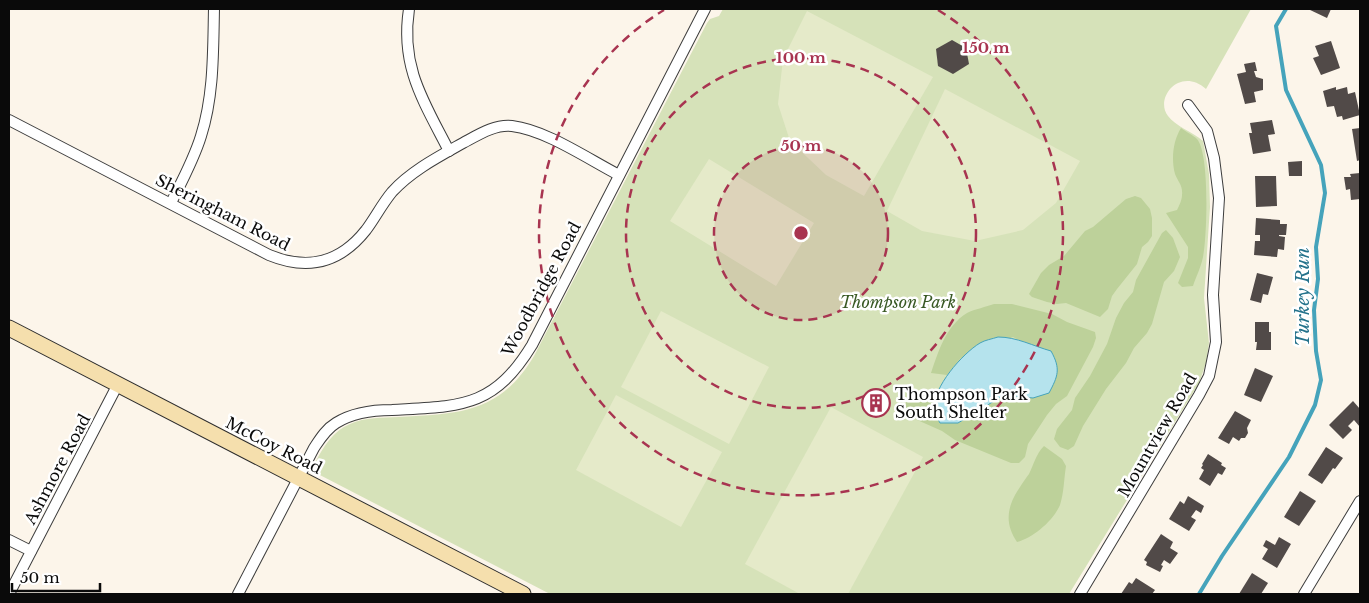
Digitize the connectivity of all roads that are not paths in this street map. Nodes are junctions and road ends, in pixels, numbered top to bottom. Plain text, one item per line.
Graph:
1 (214, 9) edge
2 (409, 9) edge
3 (704, 9) edge
4 (1188, 105) dead end
5 (9, 120) edge
6 (449, 151) junction
7 (618, 175) junction
8 (171, 203) junction
9 (9, 328) edge
10 (118, 384) junction
11 (299, 478) junction
12 (1360, 502) edge
13 (9, 540) edge
14 (30, 552) junction
15 (9, 594) edge
16 (238, 594) edge
17 (523, 594) edge
18 (1080, 594) edge
19 (1304, 594) edge

1 - 8 street
2 - 6 street
3 - 7 street, Woodbridge Road
4 - 18 street, Mountview Road
5 - 8 street, Sheringham Road
6 - 7 street, Sheringham Road
6 - 8 street, Sheringham Road
7 - 11 street, Woodbridge Road
9 - 10 main road, McCoy Road
10 - 11 main road, McCoy Road
10 - 14 street, Ashmore Road
11 - 16 street, Woodbridge Road
11 - 17 main road, McCoy Road
12 - 19 street
13 - 14 street
14 - 15 street, Ashmore Road

